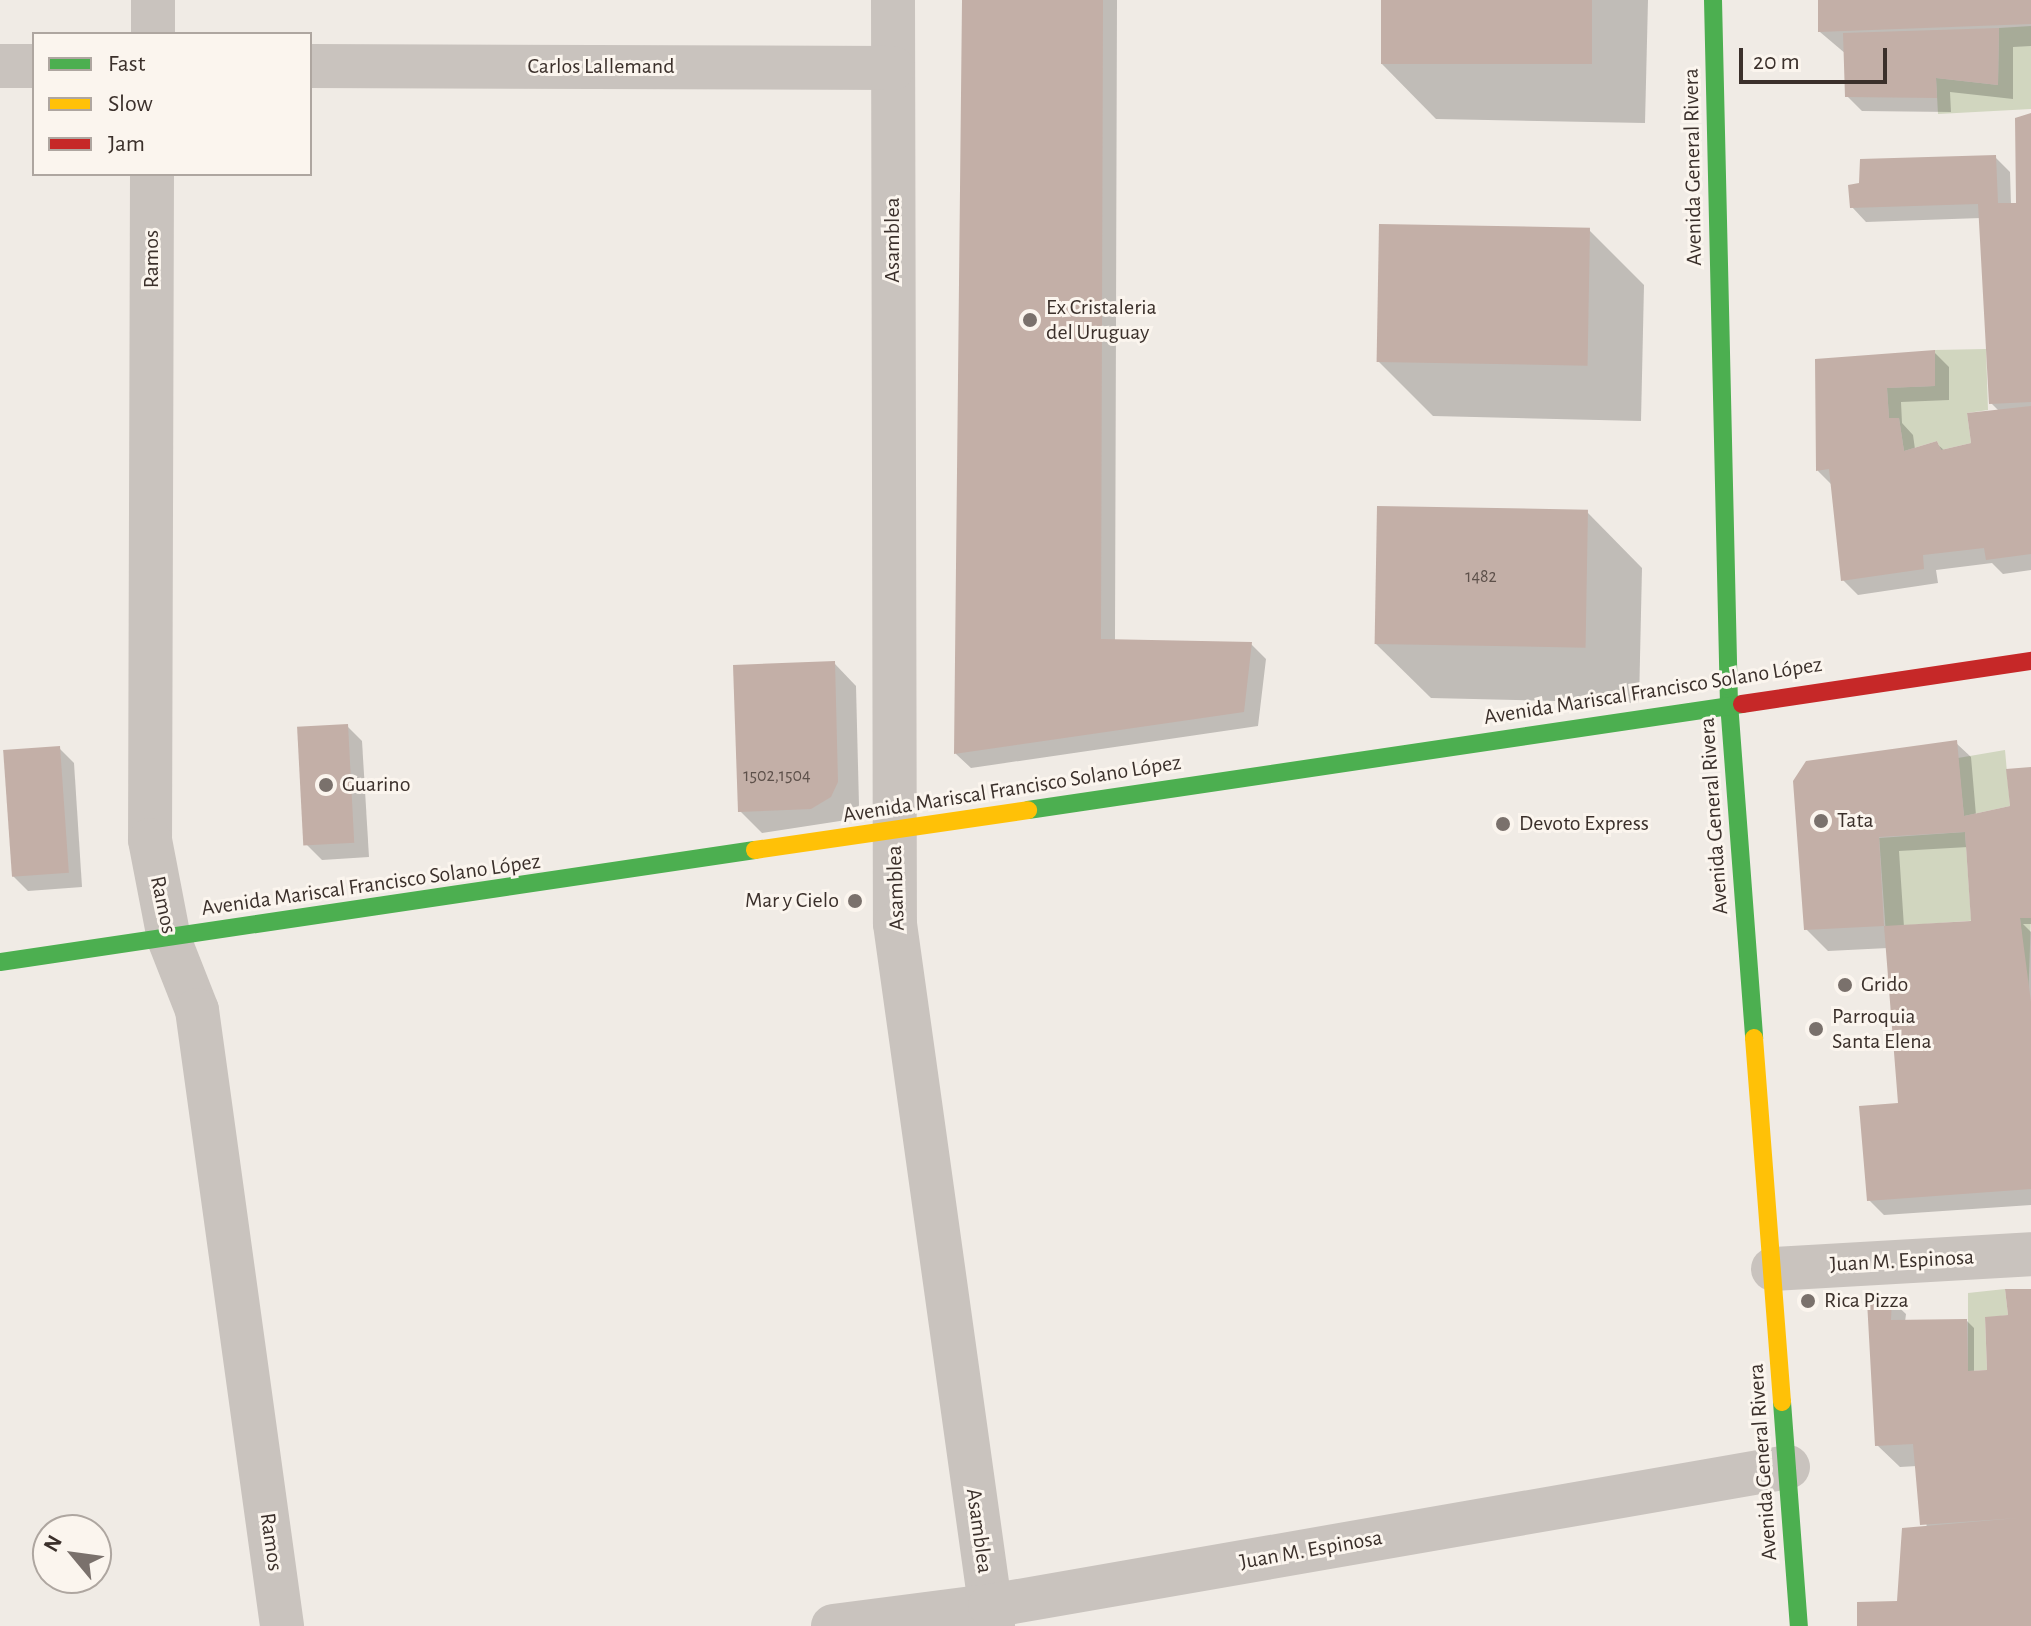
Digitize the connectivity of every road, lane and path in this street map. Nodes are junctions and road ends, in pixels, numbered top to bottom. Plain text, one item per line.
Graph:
1 (153, 0) edge
2 (893, 0) edge
3 (1713, 0) edge
4 (153, 32) edge
5 (0, 66) edge
6 (32, 66) edge
7 (312, 66) edge
8 (893, 68) junction
9 (152, 176) edge
10 (2031, 661) edge
11 (1729, 703) junction
12 (894, 832) junction
13 (169, 939) junction
14 (0, 962) edge
15 (2031, 1254) edge
16 (1773, 1269) junction
17 (1788, 1467) junction
18 (991, 1616) edge
19 (282, 1626) edge
20 (833, 1626) edge
21 (1799, 1626) edge

1 - 4 street
2 - 8 street, Asamblea
3 - 11 street, Avenida General Rivera
5 - 6 street
7 - 8 street, Carlos Lallemand
8 - 12 street, Asamblea
9 - 13 street, Ramos
10 - 11 street, Avenida Mariscal Francisco Solano López
11 - 12 street, Avenida Mariscal Francisco Solano López
11 - 16 street, Avenida General Rivera
12 - 13 street, Avenida Mariscal Francisco Solano López
12 - 18 street, Asamblea
13 - 14 street, Avenida Mariscal Francisco Solano López
13 - 19 street, Ramos
15 - 16 street, Juan M. Espinosa
16 - 17 street, Avenida General Rivera
17 - 18 street, Juan M. Espinosa
17 - 21 street, Avenida General Rivera
18 - 20 street, Juan M. Espinosa

